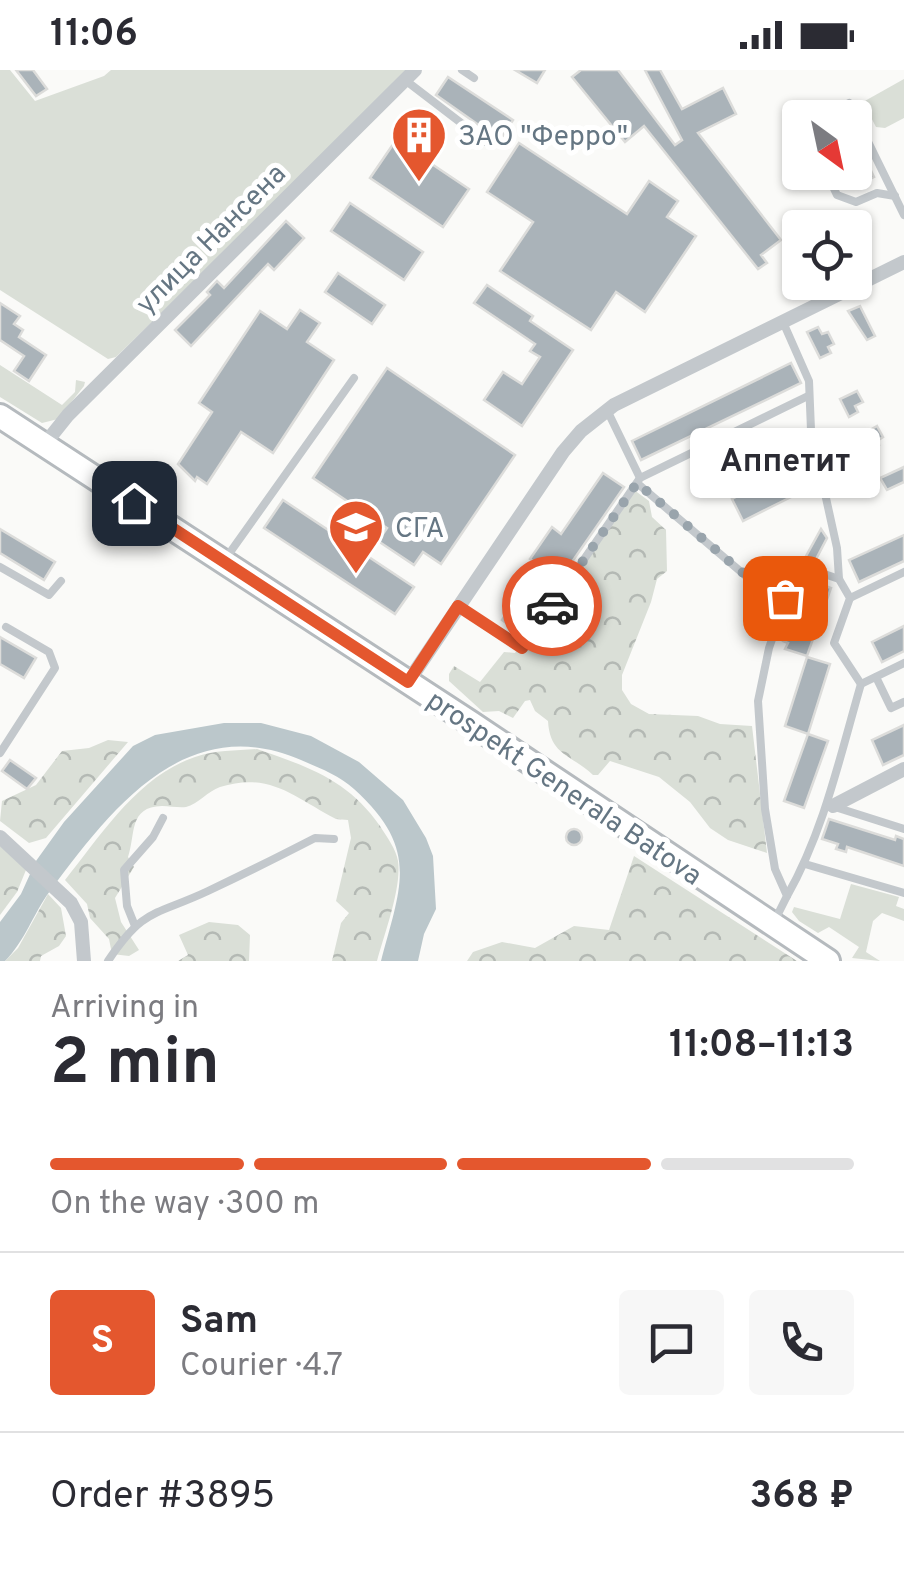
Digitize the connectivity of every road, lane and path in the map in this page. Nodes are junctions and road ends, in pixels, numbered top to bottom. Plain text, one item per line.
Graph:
1 (462, 70) edge
2 (410, 75) edge
3 (474, 78) dead end
4 (486, 142) dead end
5 (872, 150) edge
6 (835, 190) edge
7 (894, 196) junction
8 (904, 215) edge
9 (904, 262) edge
10 (782, 322) junction
11 (354, 378) dead end
12 (808, 396) junction
13 (607, 410) junction
14 (0, 416) edge
15 (44, 444) junction
16 (639, 480) junction
17 (223, 562) junction
18 (0, 567) edge
19 (904, 572) edge
20 (839, 579) junction
21 (61, 580) dead end
22 (850, 598) junction
23 (458, 606) junction
24 (782, 606) junction
25 (6, 627) dead end
26 (904, 664) edge
27 (876, 677) junction
28 (408, 682) junction
29 (861, 684) junction
30 (904, 702) edge
31 (0, 753) edge
32 (904, 770) edge
33 (829, 805) junction
34 (164, 818) dead end
35 (904, 829) edge
36 (0, 836) edge
37 (334, 839) dead end
38 (805, 864) junction
39 (904, 892) edge
40 (786, 896) junction
41 (773, 924) junction
42 (134, 926) junction
43 (84, 961) edge
44 (108, 961) edge
45 (828, 961) edge

1 - 3 lane
2 - 4 lane
2 - 15 street, улица Нансена
5 - 7 lane
6 - 7 lane
7 - 8 lane
9 - 10 street
10 - 12 lane
10 - 13 street
11 - 17 lane
12 - 16 lane
12 - 20 lane
13 - 16 lane
13 - 23 street
14 - 15 main road, prospekt Generala Batova
15 - 17 main road, prospekt Generala Batova
16 - 23 lane
16 - 24 lane
17 - 28 main road, prospekt Generala Batova
18 - 21 lane
19 - 22 lane
20 - 22 lane
20 - 24 lane
22 - 29 lane
23 - 28 street
24 - 40 lane
25 - 31 lane
26 - 27 lane
27 - 29 lane
27 - 30 lane
28 - 41 main road, prospekt Generala Batova
29 - 33 lane
32 - 33 street
33 - 35 lane
33 - 38 lane
34 - 42 lane
36 - 43 street
37 - 42 lane
38 - 39 lane
38 - 40 lane
40 - 41 lane
41 - 45 main road, prospekt Generala Batova
42 - 44 lane

